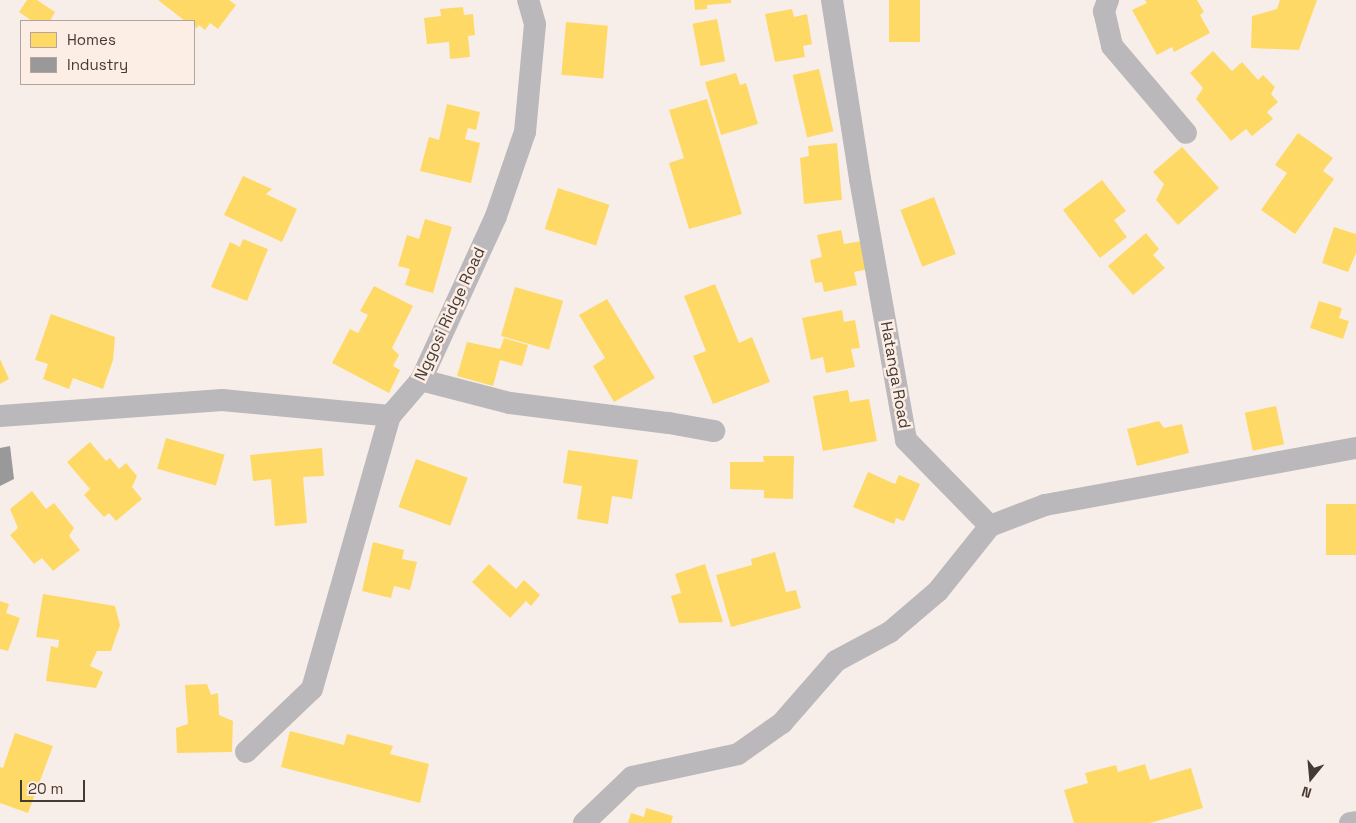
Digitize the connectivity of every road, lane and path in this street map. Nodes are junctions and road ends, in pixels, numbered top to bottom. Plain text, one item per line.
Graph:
1 (528, 0) edge
2 (832, 0) edge
3 (1108, 0) edge
4 (1186, 133) dead end
5 (421, 380) junction
6 (0, 416) edge
7 (390, 416) junction
8 (714, 431) dead end
9 (1356, 448) edge
10 (990, 526) junction
11 (246, 752) dead end
12 (1356, 822) edge
13 (584, 823) edge
14 (1350, 823) edge

1 - 5 street, Nggosi Ridge Road
2 - 10 street, Hatanga Road
3 - 4 street
5 - 7 street, Nggosi Ridge Road
5 - 8 street
6 - 7 street
7 - 11 street
9 - 10 street
10 - 13 street
12 - 14 street

